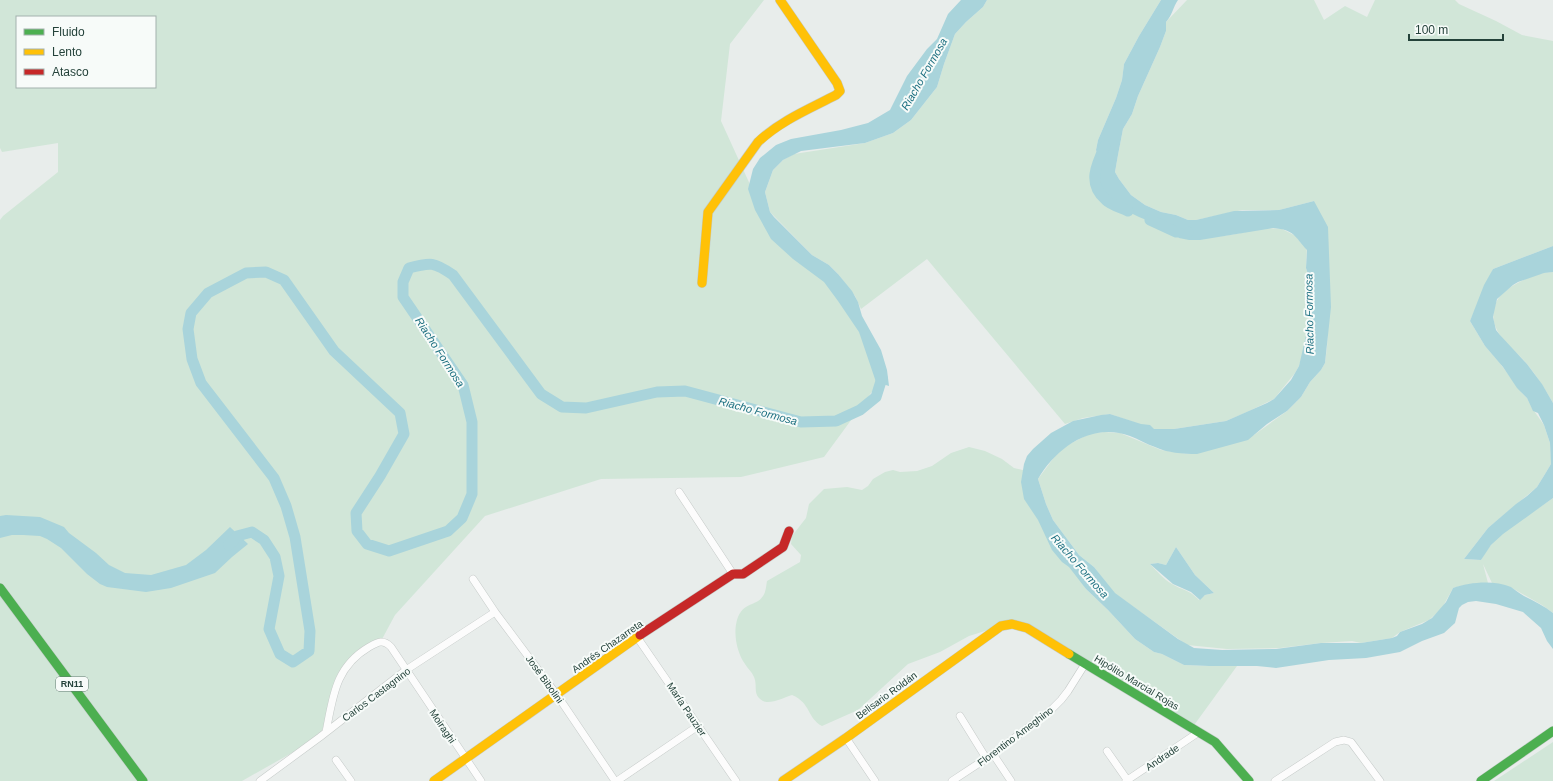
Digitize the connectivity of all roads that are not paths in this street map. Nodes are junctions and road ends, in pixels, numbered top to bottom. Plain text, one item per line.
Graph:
1 (780, 0) edge
2 (702, 283) dead end
3 (679, 492) dead end
4 (789, 531) dead end
5 (732, 574) junction
6 (473, 579) dead end
7 (0, 588) edge
8 (495, 612) junction
9 (1001, 626) joint
10 (637, 637) junction
11 (1085, 664) junction
12 (406, 670) junction
13 (557, 695) junction
14 (960, 716) dead end
15 (698, 726) junction
16 (1553, 731) edge
17 (326, 732) junction
18 (1199, 732) junction
19 (846, 738) junction
20 (1107, 750) dead end
21 (989, 756) junction
22 (465, 759) junction
23 (336, 760) dead end
24 (143, 781) edge
25 (260, 781) edge
26 (351, 781) edge
27 (434, 781) edge
28 (481, 781) edge
29 (616, 781) edge
30 (736, 781) edge
31 (783, 781) edge
32 (875, 781) edge
33 (952, 781) edge
34 (1011, 781) edge
35 (1127, 781) edge
36 (1249, 781) edge
37 (1275, 781) edge
38 (1380, 781) edge
39 (1481, 781) edge

1 - 2 main road
3 - 5 street
4 - 5 main road, Andrés Chazarreta
5 - 10 main road, Andrés Chazarreta
6 - 8 street, José Bibolini
7 - 24 main road, RN11
8 - 12 street, Carlos Castagnino
8 - 13 street, José Bibolini
9 - 11 main road, Hipólito Marcial Rojas
9 - 19 main road, Belisario Roldán
10 - 13 main road, Andrés Chazarreta
10 - 15 street, María Pauzier
11 - 18 main road, Hipólito Marcial Rojas
11 - 21 street, Florentino Ameghino
12 - 17 street, Carlos Castagnino
12 - 17 street, Moiraghi
12 - 22 street, Moiraghi
13 - 22 main road, Andrés Chazarreta
13 - 29 street, José Bibolini
14 - 21 street
15 - 29 street
15 - 30 street, María Pauzier
16 - 39 main road
17 - 25 street, Carlos Castagnino
18 - 35 street, Andrade
18 - 36 main road, Hipólito Marcial Rojas
19 - 31 main road, Belisario Roldán
19 - 32 street
20 - 35 street
21 - 33 street, Florentino Ameghino
21 - 34 street
22 - 27 main road, Andrés Chazarreta
22 - 28 street, Moiraghi
23 - 26 street
37 - 38 street

